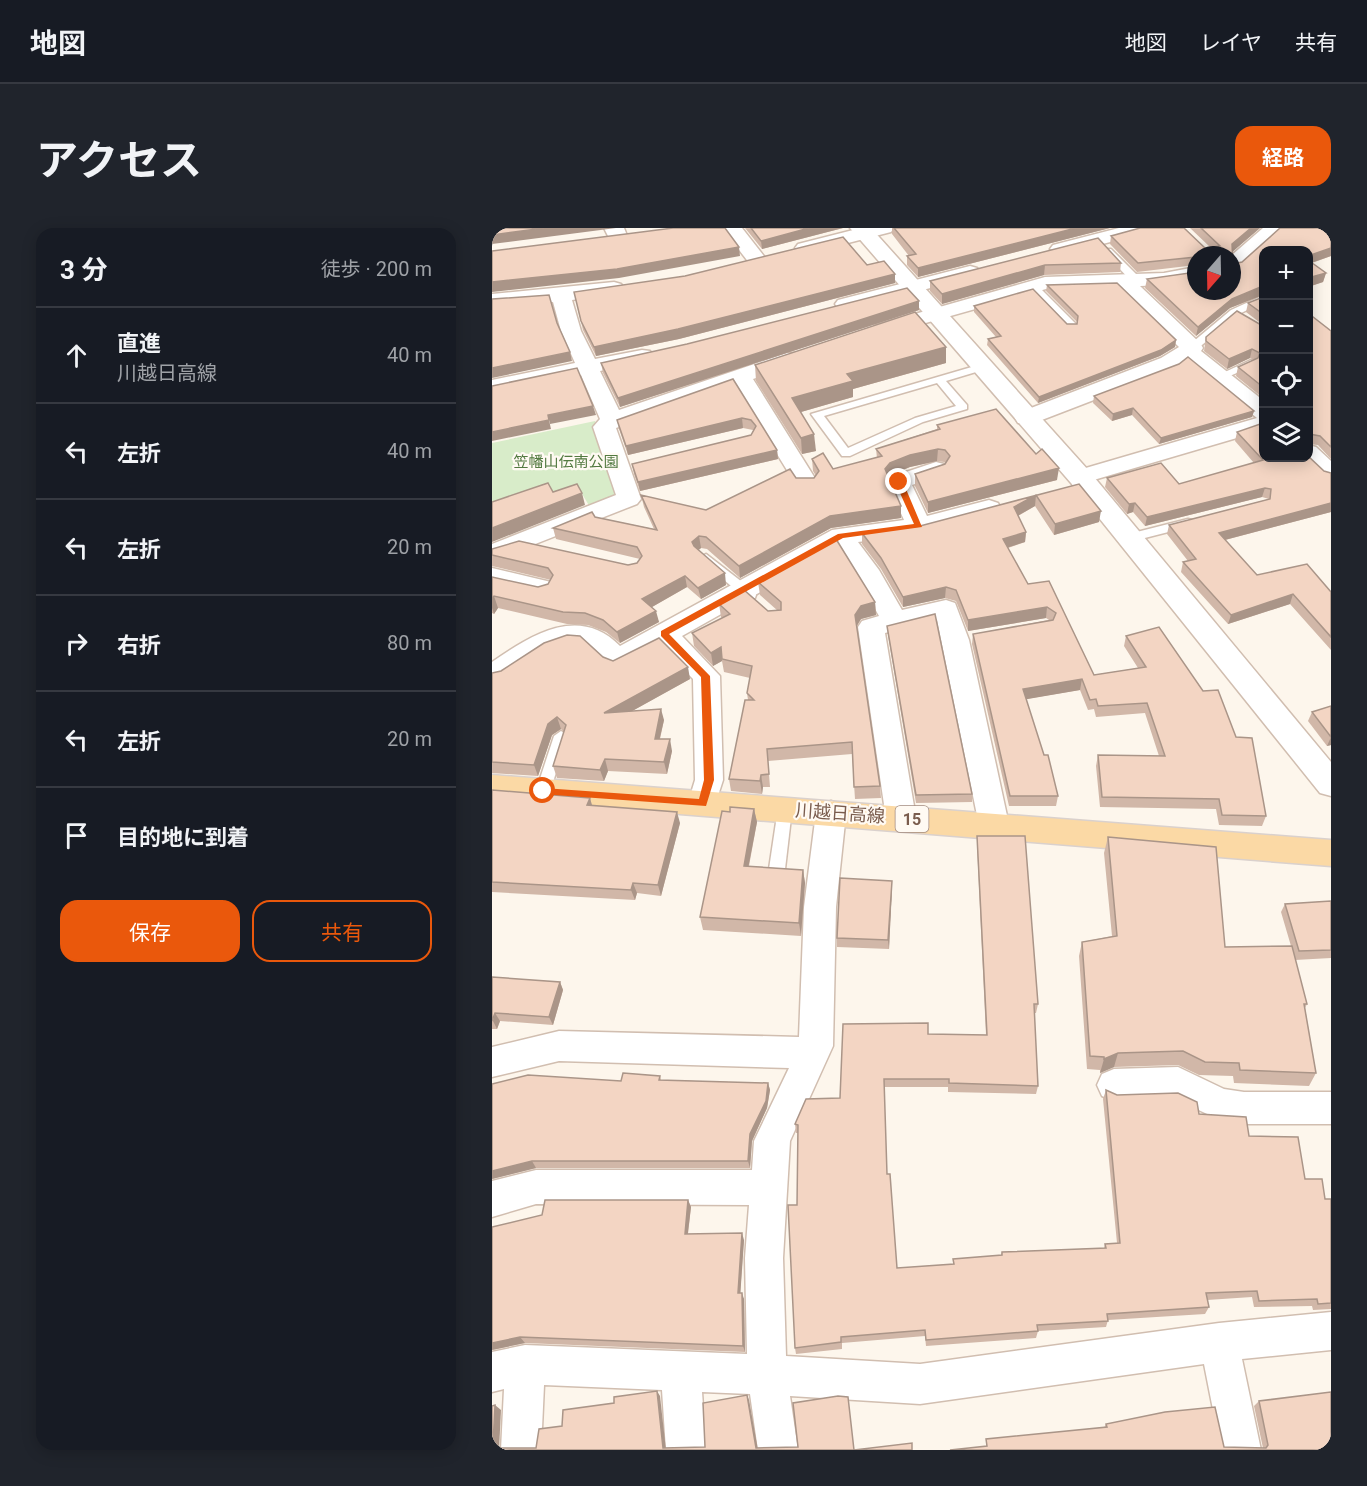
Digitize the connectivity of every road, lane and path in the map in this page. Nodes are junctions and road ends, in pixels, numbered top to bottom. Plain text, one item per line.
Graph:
1 (732, 228) edge
2 (1142, 228) edge
3 (1274, 228) edge
4 (870, 230) edge
5 (616, 233) edge
6 (640, 234) edge
7 (596, 240) edge
8 (1097, 240) junction
9 (1040, 254) edge
10 (1241, 257) edge
11 (757, 260) junction
12 (737, 265) edge
13 (993, 266) edge
14 (1187, 275) edge
15 (1128, 279) junction
16 (630, 286) edge
17 (912, 286) junction
18 (1034, 287) junction
19 (561, 295) junction
20 (492, 300) edge
21 (1259, 300) edge
22 (831, 308) edge
23 (1235, 312) junction
24 (937, 314) junction
25 (1245, 319) edge
26 (1072, 326) edge
27 (865, 335) edge
28 (1190, 349) junction
29 (814, 351) edge
30 (658, 352) edge
31 (1251, 363) edge
32 (982, 367) junction
33 (589, 368) junction
34 (1219, 376) junction
35 (741, 378) junction
36 (939, 379) junction
37 (492, 387) edge
38 (1259, 410) edge
39 (1026, 418) junction
40 (612, 420) junction
41 (1259, 424) edge
42 (1313, 457) edge
43 (936, 469) edge
44 (1331, 474) edge
45 (806, 483) edge
46 (1076, 483) junction
47 (1017, 501) edge
48 (1196, 520) edge
49 (919, 526) junction
50 (841, 536) junction
51 (1129, 538) junction
52 (520, 542) junction
53 (564, 552) edge
54 (492, 553) edge
55 (702, 554) edge
56 (492, 577) edge
57 (542, 588) edge
58 (751, 596) junction
59 (895, 621) junction
60 (664, 633) junction
61 (492, 675) edge
62 (561, 736) edge
63 (1331, 784) edge
64 (492, 788) edge
65 (543, 791) junction
66 (703, 803) junction
67 (785, 809) junction
68 (831, 813) junction
69 (901, 818) junction
70 (994, 825) junction
71 (1331, 853) edge
72 (777, 869) edge
73 (813, 1053) junction
74 (492, 1062) edge
75 (1114, 1085) dead end
76 (1331, 1108) edge
77 (768, 1188) junction
78 (492, 1199) edge
79 (1331, 1331) edge
80 (1219, 1342) junction
81 (508, 1368) edge
82 (680, 1371) junction
83 (766, 1375) junction
84 (521, 1450) edge
85 (686, 1450) edge
86 (778, 1450) edge
87 (1241, 1450) edge

1 - 11 street
2 - 8 street
3 - 10 street
4 - 11 street
4 - 17 street
5 - 6 street
5 - 7 street
8 - 9 street
8 - 15 lane
11 - 12 street
13 - 17 street
14 - 15 street
15 - 18 street
15 - 28 street
16 - 19 street
17 - 22 street
17 - 24 street
18 - 24 street
18 - 26 lane
19 - 20 street
19 - 33 street
21 - 23 lane
23 - 25 lane
23 - 28 lane
24 - 27 street
24 - 32 street
28 - 34 street
28 - 39 street
29 - 35 street
30 - 33 street
31 - 34 lane
32 - 36 lane
32 - 39 street
33 - 37 street
33 - 40 street
34 - 38 street
35 - 40 street
35 - 45 street
36 - 36 lane
39 - 46 street
40 - 52 street
41 - 46 street
42 - 44 street
43 - 49 street
46 - 51 street
47 - 49 street
48 - 51 lane
49 - 50 street
50 - 58 street
50 - 59 street
51 - 63 street
52 - 53 street
52 - 54 street
55 - 58 lane
56 - 57 street
58 - 60 street
59 - 69 street
59 - 70 street
60 - 61 street
60 - 66 street
62 - 65 lane
64 - 65 main road, 川越日高線 / 15
65 - 66 main road, 川越日高線 / 15
66 - 67 main road, 川越日高線 / 15
67 - 68 main road, 川越日高線 / 15
67 - 72 lane
68 - 69 main road, 川越日高線 / 15
68 - 73 street
69 - 70 main road, 川越日高線 / 15
70 - 71 main road, 川越日高線 / 15
73 - 74 street
73 - 77 street
75 - 76 street
77 - 78 street
77 - 83 street
79 - 80 street
80 - 83 street
80 - 87 street
81 - 82 street
81 - 84 street
82 - 83 street
82 - 85 street
83 - 86 street

